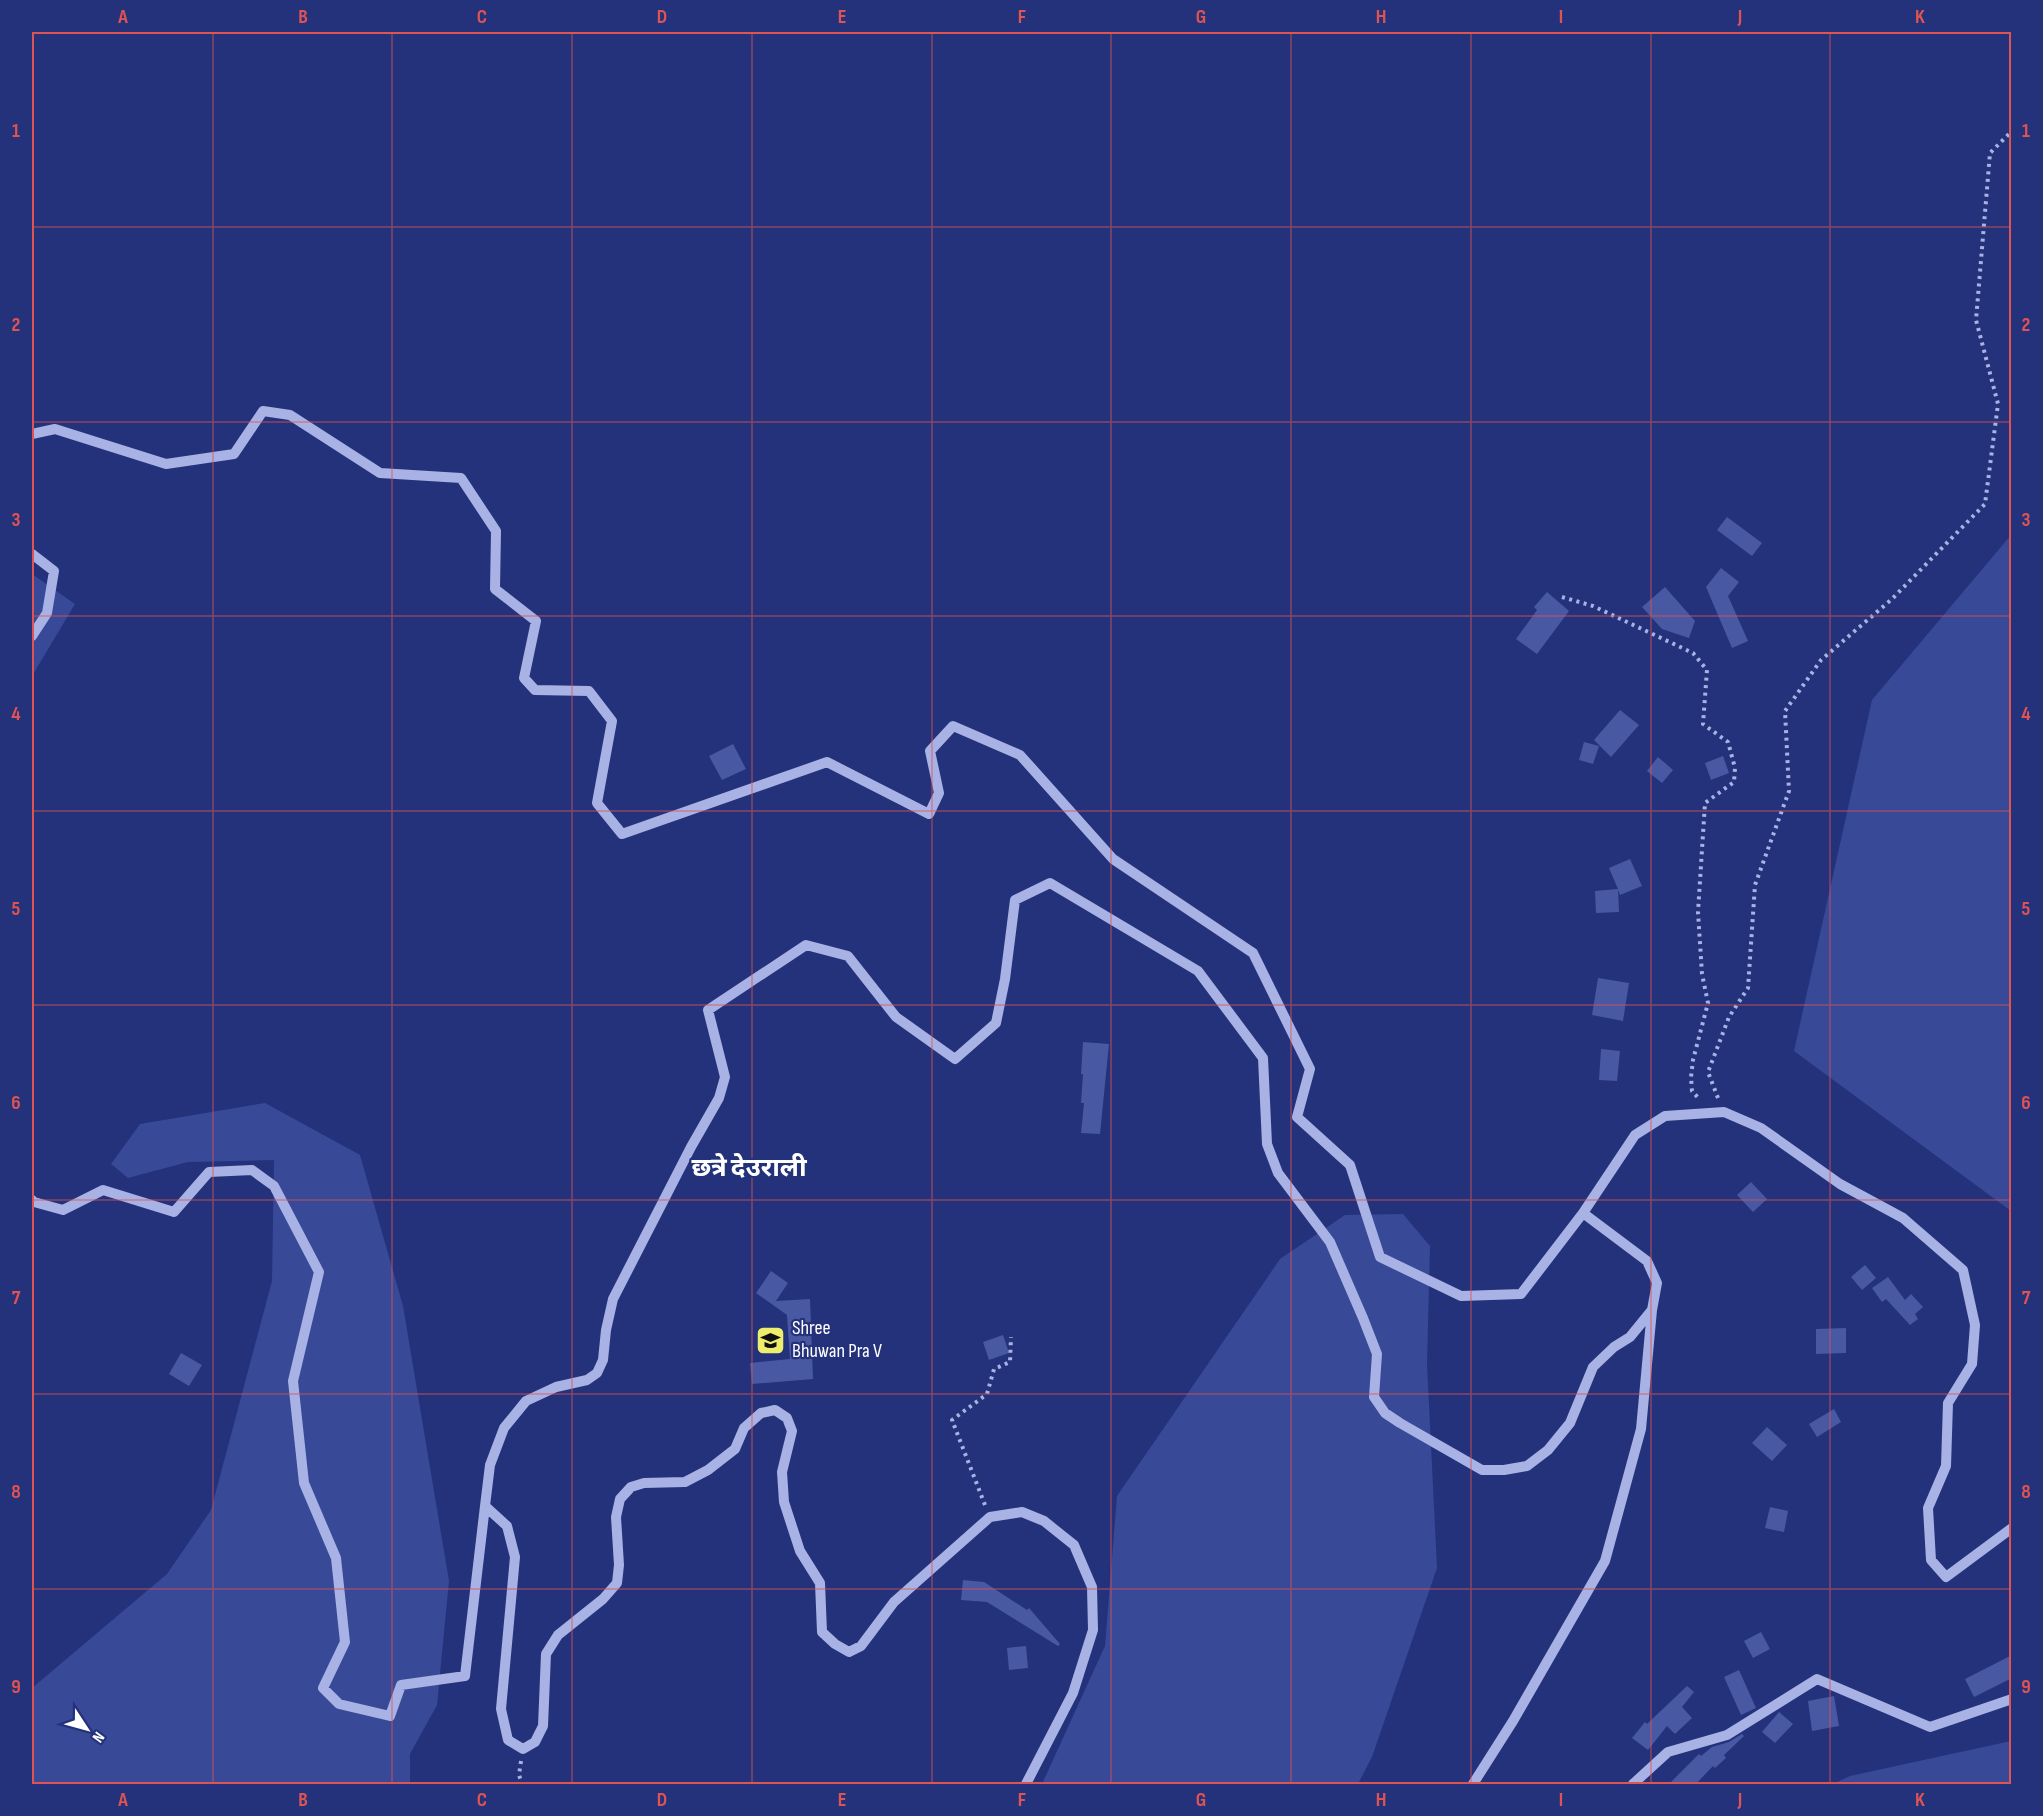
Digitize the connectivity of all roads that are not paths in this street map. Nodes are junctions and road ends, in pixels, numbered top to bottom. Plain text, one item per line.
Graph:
1 (32, 434) edge
2 (32, 554) edge
3 (32, 636) edge
4 (32, 1200) edge
5 (1583, 1213) junction
6 (1652, 1310) junction
7 (485, 1506) junction
8 (2012, 1528) edge
9 (2012, 1699) edge
10 (1026, 1785) edge
11 (1473, 1785) edge
12 (1633, 1785) edge

1 - 5 street
2 - 3 street
4 - 7 street
5 - 6 street
5 - 8 street
6 - 7 street
6 - 11 street
7 - 10 street
9 - 12 street

